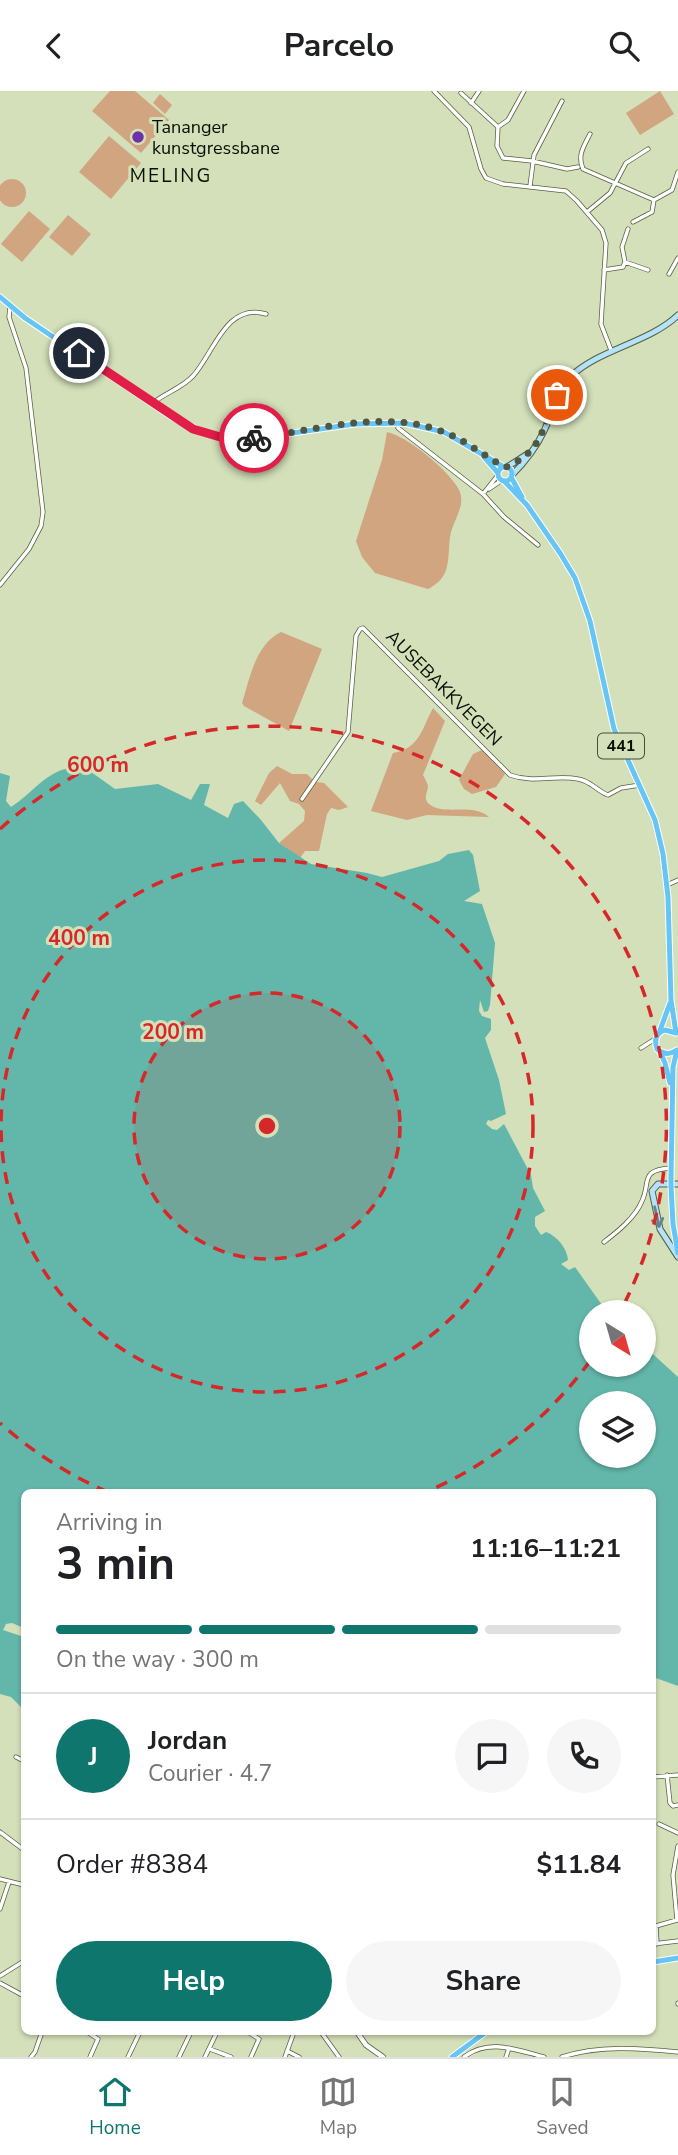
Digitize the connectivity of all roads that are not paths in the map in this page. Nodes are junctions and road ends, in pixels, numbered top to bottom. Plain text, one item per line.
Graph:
1 (434, 91) edge
2 (480, 91) edge
3 (524, 91) edge
4 (461, 93) dead end
5 (515, 93) dead end
6 (520, 97) junction
7 (562, 101) dead end
8 (471, 103) junction
9 (498, 127) junction
10 (590, 134) dead end
11 (648, 149) dead end
12 (532, 161) junction
13 (578, 167) dead end
14 (678, 172) edge
15 (615, 183) junction
16 (530, 186) junction
17 (654, 200) junction
18 (587, 212) junction
19 (634, 222) dead end
20 (628, 229) dead end
21 (678, 258) edge
22 (625, 262) junction
23 (604, 270) junction
24 (648, 270) dead end
25 (669, 274) dead end
26 (0, 297) edge
27 (10, 307) junction
28 (266, 314) dead end
29 (678, 315) edge
30 (612, 352) junction
31 (153, 403) junction
32 (398, 428) dead end
33 (468, 445) junction
34 (534, 449) junction
35 (505, 467) junction
36 (511, 476) junction
37 (501, 477) junction
38 (483, 494) junction
39 (527, 505) junction
40 (538, 545) dead end
41 (0, 585) edge
42 (640, 785) junction
43 (302, 799) dead end
44 (678, 880) edge
45 (667, 885) junction
46 (671, 1000) junction
47 (677, 1034) edge
48 (657, 1036) junction
49 (677, 1049) edge
50 (658, 1050) junction
51 (672, 1093) junction
52 (671, 1168) junction
53 (675, 1185) edge
54 (678, 1229) edge
55 (676, 1241) junction
56 (604, 1242) dead end
57 (678, 1255) edge
58 (16, 1757) dead end
59 (21, 1760) edge
60 (667, 1775) junction
61 (678, 1775) edge
62 (656, 1777) edge
63 (678, 1805) edge
64 (659, 1824) dead end
65 (2, 1833) edge
66 (678, 1833) edge
67 (0, 1843) edge
68 (678, 1846) edge
69 (21, 1848) edge
70 (677, 1865) edge
71 (0, 1879) edge
72 (9, 1882) junction
73 (21, 1884) edge
74 (0, 1909) edge
75 (678, 1920) edge
76 (656, 1926) edge
77 (678, 1941) edge
78 (656, 1944) edge
79 (678, 1958) edge
80 (656, 1962) edge
81 (21, 1963) edge
82 (0, 1976) edge
83 (0, 1983) edge
84 (21, 1994) edge
85 (41, 2035) edge
86 (92, 2035) edge
87 (139, 2035) edge
88 (190, 2035) edge
89 (216, 2035) edge
90 (253, 2035) edge
91 (293, 2035) edge
92 (324, 2035) edge
93 (359, 2035) edge
94 (482, 2035) edge
95 (509, 2048) junction
96 (210, 2049) junction
97 (287, 2051) junction
98 (582, 2051) junction
99 (678, 2052) edge
100 (251, 2056) edge
101 (380, 2056) edge
102 (31, 2057) edge
103 (90, 2057) edge
104 (128, 2057) edge
105 (179, 2057) edge
106 (205, 2057) edge
107 (230, 2057) edge
108 (258, 2057) edge
109 (285, 2057) edge
110 (299, 2057) edge
111 (339, 2057) edge
112 (451, 2057) edge
113 (464, 2057) edge
114 (506, 2057) edge
115 (544, 2057) edge
116 (562, 2057) edge
117 (582, 2057) edge

1 - 16 street
2 - 8 street
3 - 6 street
4 - 8 street
5 - 6 street
6 - 9 street
7 - 12 street
8 - 9 street
9 - 12 street
10 - 15 street
11 - 15 street
12 - 13 street
12 - 16 street
14 - 17 street
15 - 17 street
15 - 18 street
16 - 18 street
17 - 19 street
18 - 23 street
20 - 22 street
21 - 25 street
22 - 23 street
22 - 24 street
23 - 30 street
26 - 27 main road, 441
27 - 31 main road, 441
27 - 41 street
28 - 31 street
29 - 30 main road
30 - 34 main road
31 - 33 main road, 441
32 - 38 street
33 - 35 main road, 441
33 - 37 main road, 441
34 - 35 main road
34 - 36 main road
35 - 36 main road, 441
35 - 37 main road
36 - 37 main road
36 - 39 main road, 441
37 - 38 street
37 - 39 main road, 441
38 - 40 street
39 - 42 main road, 441
42 - 43 street, AUSEBAKKVEGEN
42 - 45 main road, 441
44 - 45 street
45 - 46 main road, 441
46 - 47 main road, 441
46 - 48 main road, 441
47 - 48 main road, 441
48 - 50 main road
48 - 50 street
49 - 50 main road
49 - 51 main road
50 - 51 main road
51 - 52 main road
52 - 53 main road, bridge
52 - 56 street
53 - 55 main road
53 -> 57 main road
54 - 55 main road
55 - 57 main road
58 - 59 street
60 - 61 street
60 - 62 street
60 - 63 street
64 - 66 street
65 - 67 street
65 - 69 street
68 - 70 street
70 - 75 street
71 - 72 street
72 - 73 street
72 - 74 street
75 - 76 street
77 - 78 street
79 - 80 main road
81 - 82 street
83 - 84 street
85 - 102 street
86 - 103 street
87 - 104 street
88 - 105 street
89 - 96 street
90 - 100 street
91 - 97 street
92 - 111 street
93 - 101 street
94 - 112 main road
95 - 113 street
95 - 114 street
95 - 115 street
96 - 106 street
96 - 107 street
97 - 109 street
97 - 110 street
98 - 99 street
98 - 116 street
98 - 117 street
100 - 108 street

